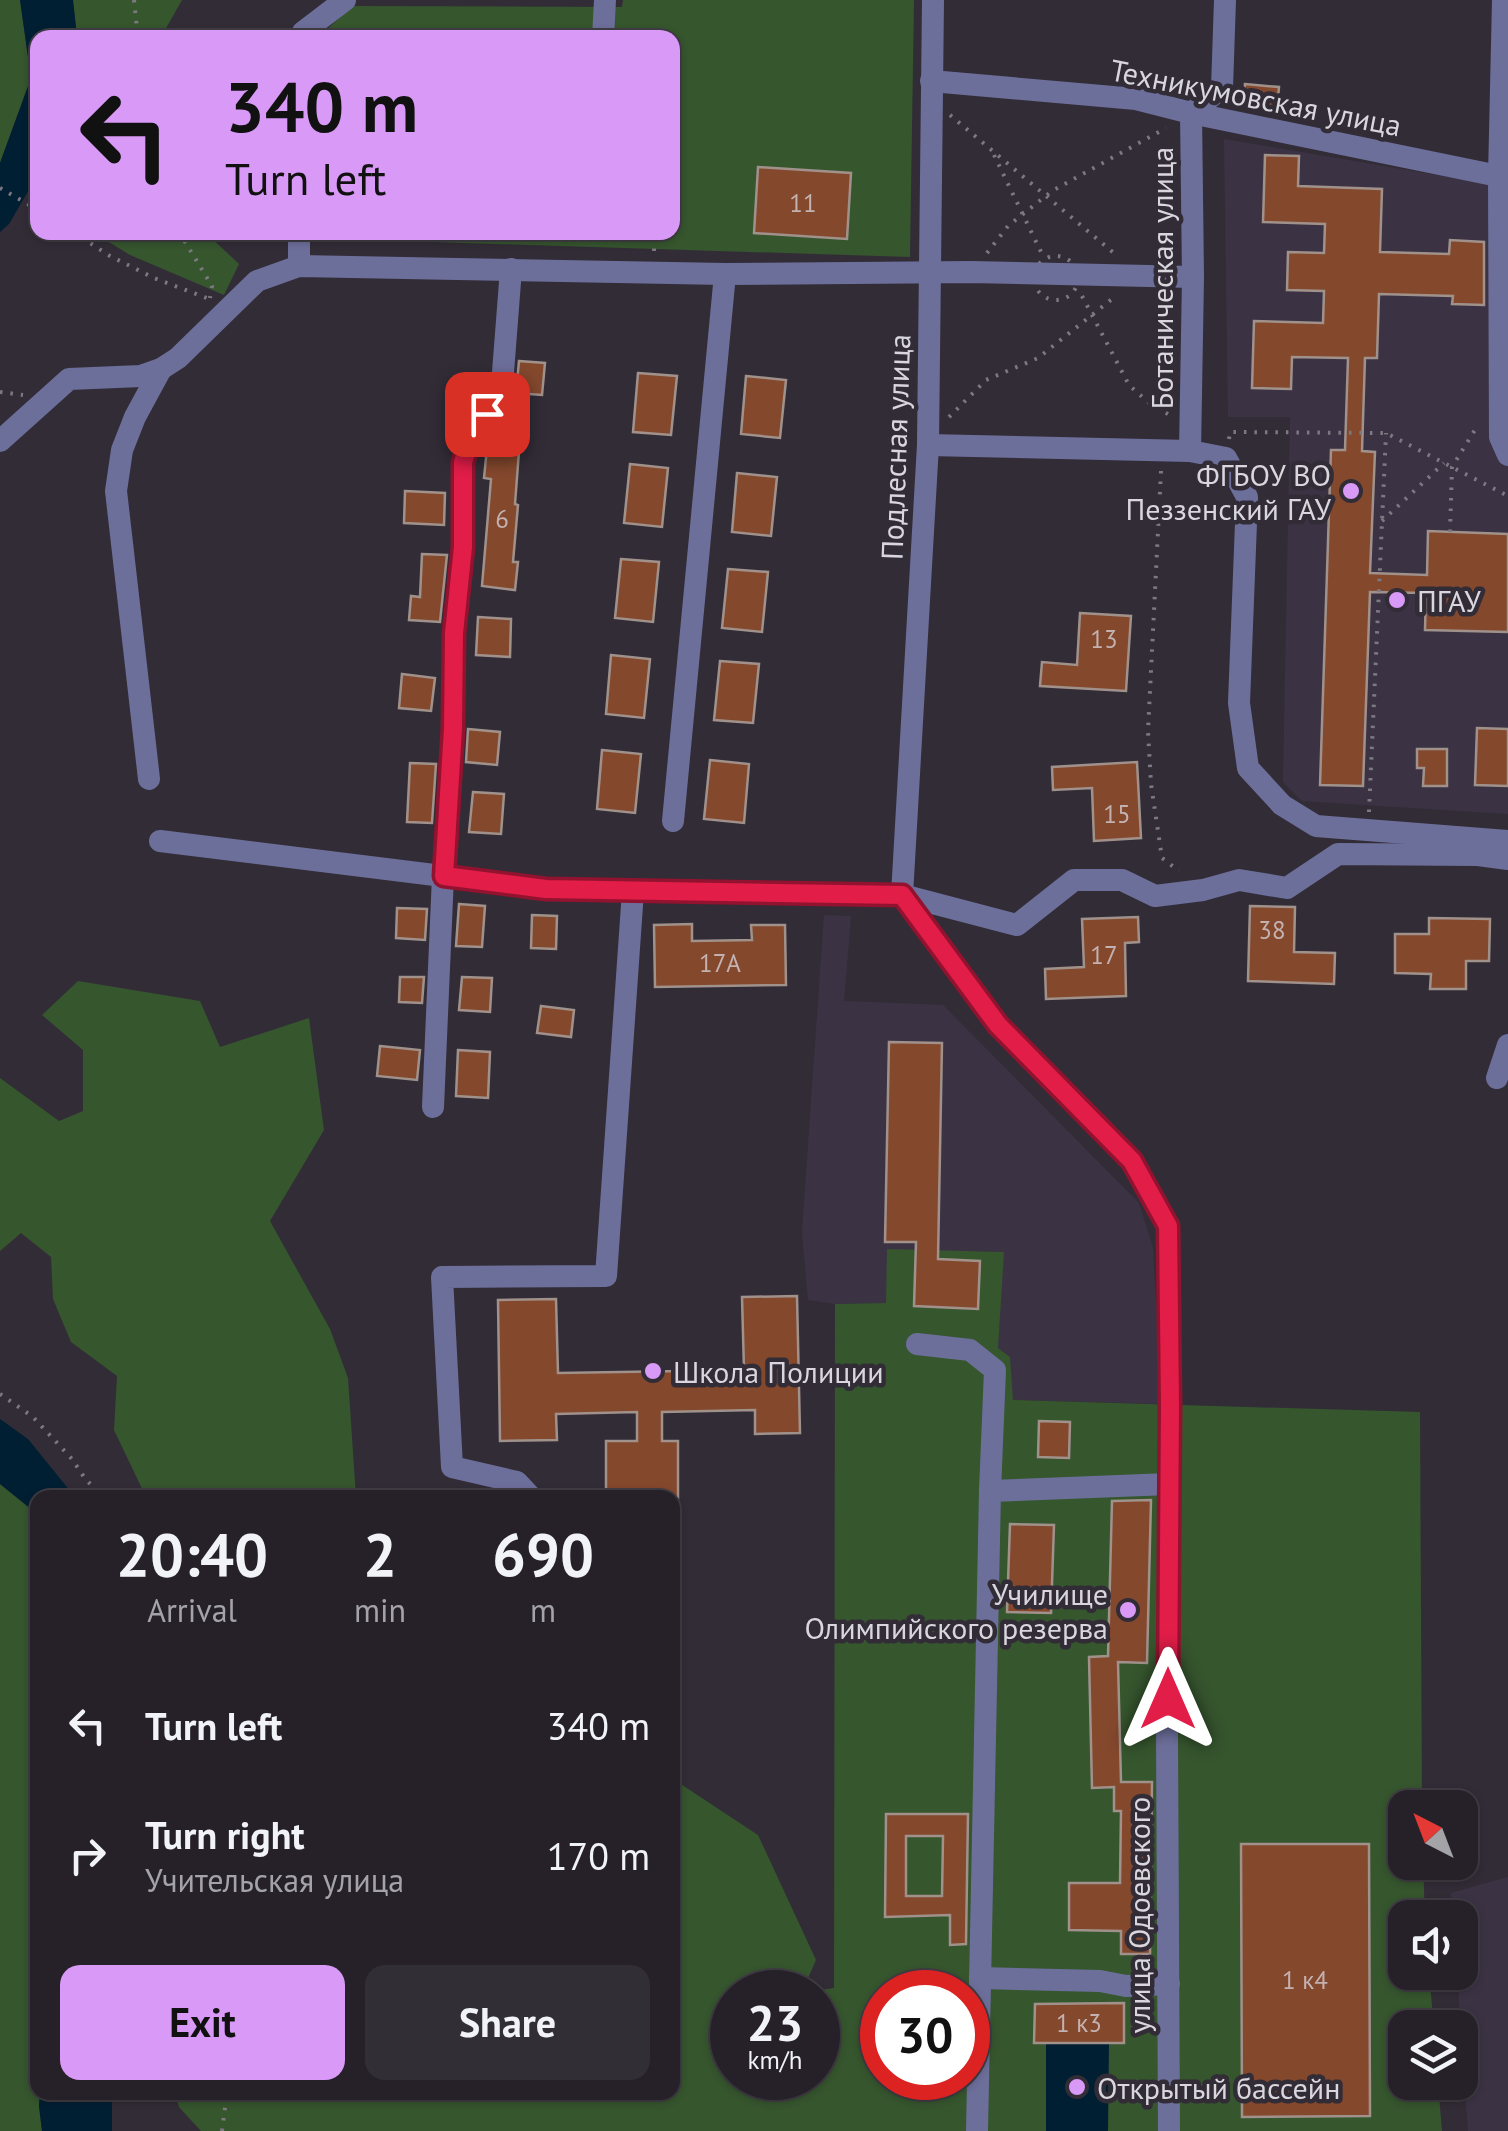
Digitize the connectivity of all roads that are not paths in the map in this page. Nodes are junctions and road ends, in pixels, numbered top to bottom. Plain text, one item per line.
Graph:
1 (345, 0) edge
2 (605, 0) edge
3 (933, 0) edge
4 (1225, 0) edge
5 (1503, 0) edge
6 (306, 30) edge
7 (603, 30) edge
8 (931, 81) junction
9 (1192, 113) junction
10 (1503, 178) edge
11 (299, 240) edge
12 (299, 266) junction
13 (511, 269) junction
14 (725, 274) junction
15 (930, 274) junction
16 (1194, 277) junction
17 (161, 370) junction
18 (0, 441) edge
19 (928, 444) junction
20 (1190, 451) junction
21 (1508, 455) edge
22 (149, 779) dead end
23 (673, 821) dead end
24 (160, 841) dead end
25 (1508, 842) edge
26 (1508, 859) edge
27 (444, 876) junction
28 (633, 891) junction
29 (902, 895) junction
30 (1508, 1046) edge
31 (1497, 1078) dead end
32 (433, 1107) dead end
33 (917, 1344) dead end
34 (1168, 1484) junction
35 (524, 1490) edge
36 (990, 1491) junction
37 (980, 1970) edge
38 (990, 1978) edge
39 (1169, 1984) junction
40 (978, 2100) edge
41 (977, 2131) edge
42 (1168, 2131) edge

1 - 6 street
2 - 7 street
3 - 8 street, Подлесная улица
4 - 9 street, Ботаническая улица
5 - 10 street
8 - 9 street, Техникумовская улица
8 - 15 street, Подлесная улица
9 - 10 street, Техникумовская улица
9 - 16 street, Ботаническая улица
10 - 21 street
11 - 12 street
12 - 13 street
12 - 17 street
13 - 14 street
13 - 27 street
14 - 15 street
14 - 23 street
15 - 16 street
15 - 19 street, Подлесная улица
16 - 20 street, Ботаническая улица
17 - 18 street
17 - 22 street
19 - 20 street
19 - 29 street, Подлесная улица
20 - 25 street
24 - 27 street
26 - 29 street
27 - 28 street
27 - 32 street
28 - 29 street
28 - 35 street
29 - 34 street, улица Одоевского
30 - 31 street
33 - 36 street
34 - 36 street
34 - 39 street, улица Одоевского
36 - 37 street
38 - 39 street
39 - 42 street, улица Одоевского
40 - 41 street

